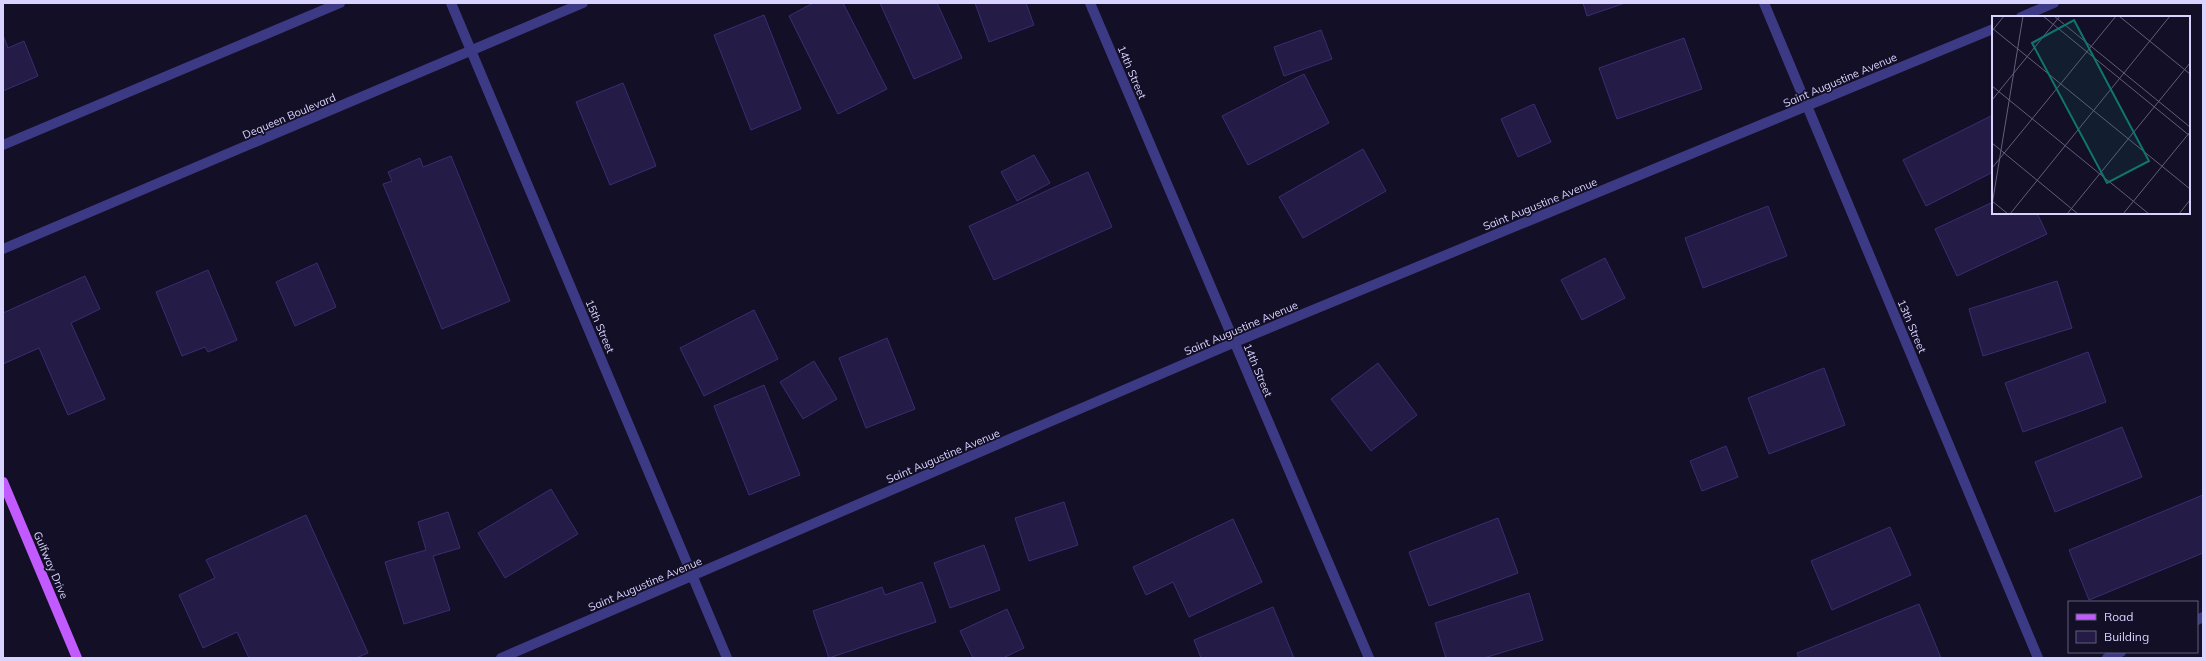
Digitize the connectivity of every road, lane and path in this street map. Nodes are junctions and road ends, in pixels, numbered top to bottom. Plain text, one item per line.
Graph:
1 (340, 3) edge
2 (451, 3) edge
3 (583, 3) edge
4 (1090, 3) edge
5 (1764, 3) edge
6 (2054, 3) edge
7 (2023, 16) edge
8 (1992, 29) edge
9 (472, 51) junction
10 (1807, 107) junction
11 (3, 145) edge
12 (3, 249) edge
13 (1233, 343) junction
14 (3, 482) edge
15 (693, 577) junction
16 (2119, 653) edge
17 (77, 658) edge
18 (501, 658) edge
19 (727, 658) edge
20 (1369, 658) edge
21 (2038, 658) edge
22 (2107, 658) edge

1 - 11 street
2 - 9 street, 15th Street
3 - 9 street, Dequeen Boulevard
4 - 13 street, 14th Street
5 - 10 street, 13th Street
6 - 7 street
8 - 10 street, Saint Augustine Avenue
9 - 12 street, Dequeen Boulevard
9 - 15 street, 15th Street
10 - 13 street, Saint Augustine Avenue
10 - 21 street, 13th Street
13 - 15 street, Saint Augustine Avenue
13 - 20 street, 14th Street
14 - 17 main road, Gulfway Drive
15 - 18 street, Saint Augustine Avenue
15 - 19 street, 15th Street
16 - 22 street

